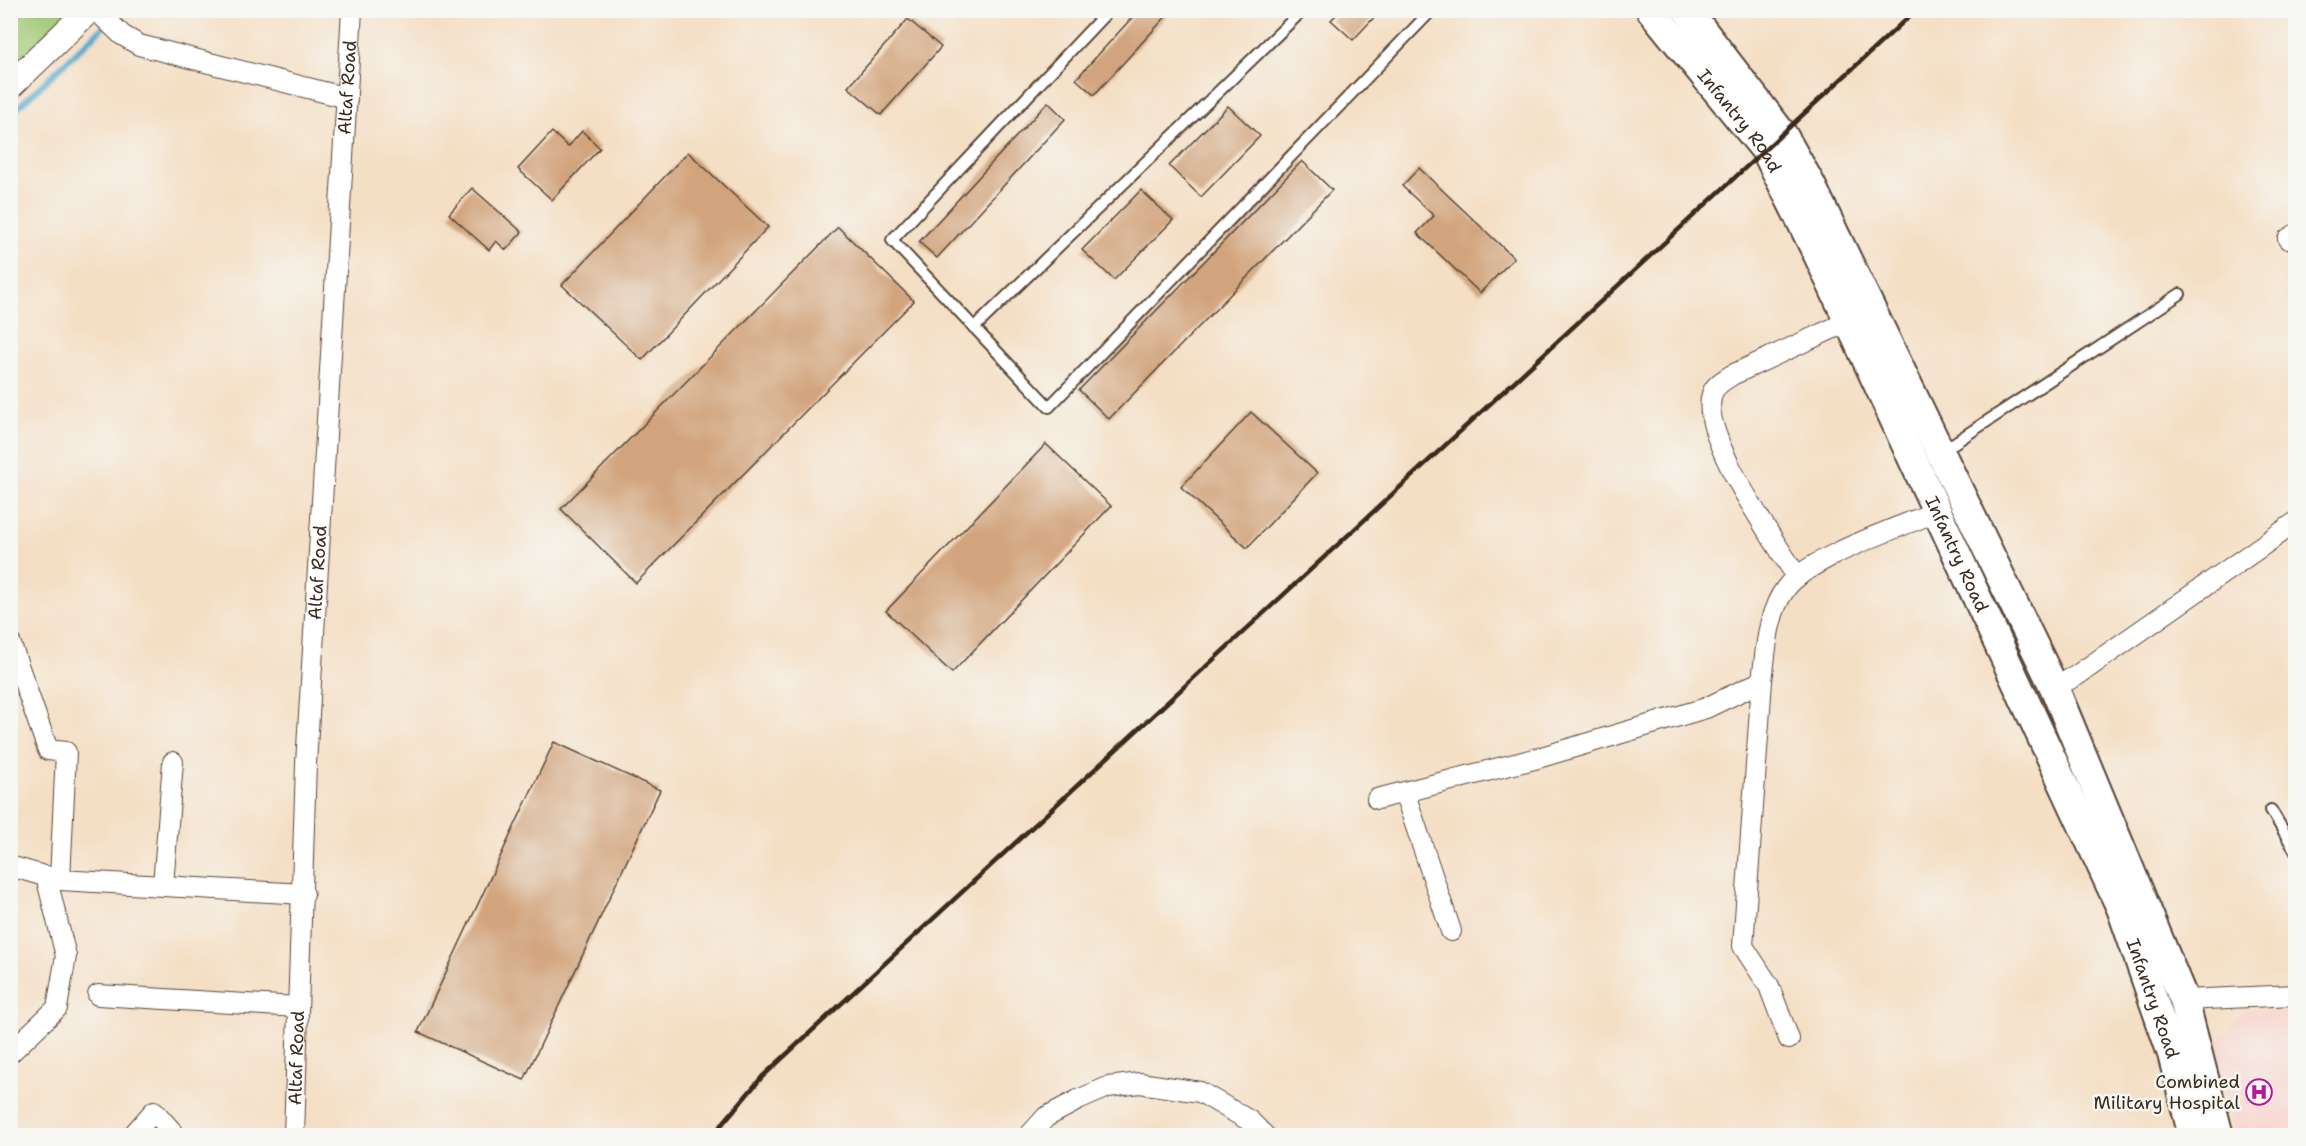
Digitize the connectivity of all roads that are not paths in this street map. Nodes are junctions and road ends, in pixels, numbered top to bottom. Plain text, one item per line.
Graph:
1 (89, 10) edge
2 (96, 10) edge
3 (352, 10) edge
4 (1109, 10) edge
5 (1303, 10) edge
6 (1432, 10) edge
7 (1651, 10) edge
8 (1687, 10) edge
9 (10, 86) edge
10 (347, 98) junction
11 (2180, 294) dead end
12 (1849, 321) junction
13 (974, 328) junction
14 (1928, 459) junction
15 (1938, 511) junction
16 (2295, 522) edge
17 (1797, 577) junction
18 (10, 642) edge
19 (1762, 681) junction
20 (2054, 687) junction
21 (173, 762) dead end
22 (1404, 794) junction
23 (1377, 799) dead end
24 (2271, 810) dead end
25 (2295, 852) edge
26 (10, 867) edge
27 (53, 878) junction
28 (163, 885) junction
29 (304, 894) junction
30 (1451, 932) dead end
31 (98, 995) dead end
32 (2295, 995) edge
33 (2184, 1000) junction
34 (298, 1008) junction
35 (1790, 1040) dead end
36 (10, 1053) edge
37 (132, 1136) edge
38 (176, 1136) edge
39 (294, 1136) edge
40 (1029, 1136) edge
41 (1265, 1136) edge
42 (2193, 1136) edge
43 (2219, 1136) edge

1 - 9 street
2 - 10 street
3 - 10 street, Altaf Road
4 - 13 lane
5 - 13 lane
6 - 13 lane
7 - 12 main road, Infantry Road
8 - 14 main road, Infantry Road
10 - 29 street, Altaf Road
11 - 14 lane
12 - 14 main road, Infantry Road
12 - 17 street
14 - 15 main road, Infantry Road
14 - 20 main road, Infantry Road
15 - 17 street
15 - 42 main road, Infantry Road
16 - 20 street
17 - 19 street
18 - 27 street
19 - 22 street
19 - 35 street
20 - 33 main road, Infantry Road
21 - 28 street
22 - 23 street
22 - 30 street
24 - 25 lane
26 - 27 street
27 - 28 street
27 - 36 street
28 - 29 street
29 - 34 street, Altaf Road
31 - 34 street
32 - 33 street
33 - 43 main road, Infantry Road
34 - 39 street, Altaf Road
37 - 38 street
40 - 41 street

